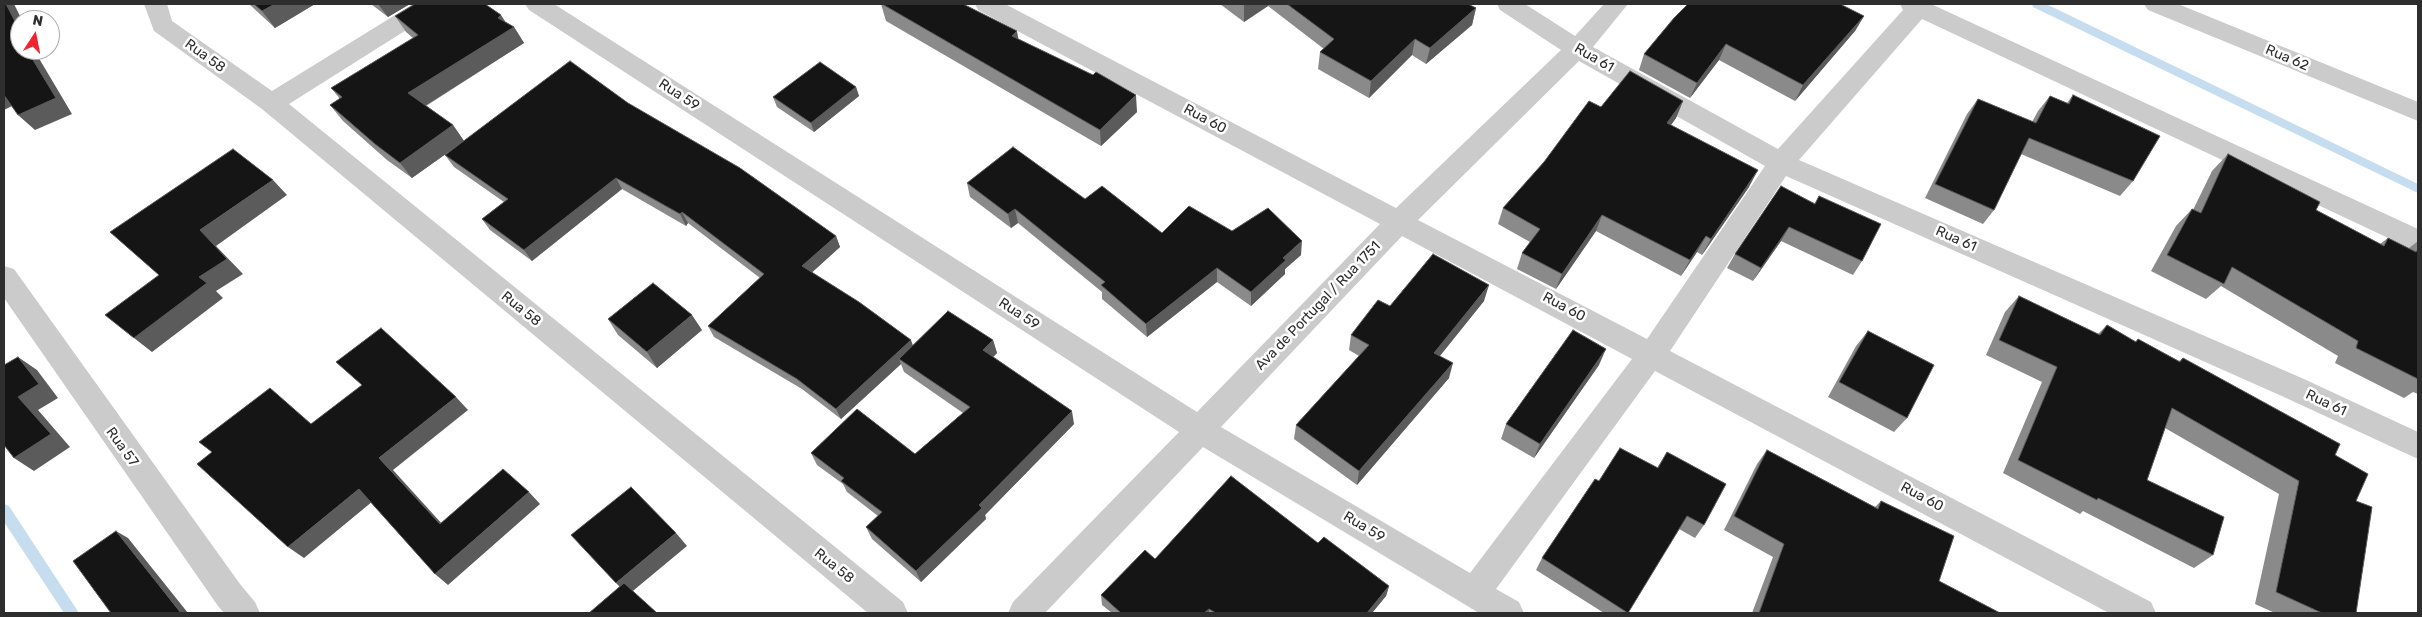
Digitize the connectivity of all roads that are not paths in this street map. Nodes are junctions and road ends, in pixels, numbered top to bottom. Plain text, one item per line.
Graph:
1 (156, 4) edge
2 (430, 4) edge
3 (537, 4) edge
4 (986, 4) edge
5 (1508, 4) edge
6 (1616, 4) edge
7 (2156, 4) edge
8 (1915, 5) edge
9 (1577, 49) junction
10 (271, 103) junction
11 (2418, 112) edge
12 (1781, 163) junction
13 (1400, 221) junction
14 (2418, 241) edge
15 (4, 277) edge
16 (1652, 354) junction
17 (1199, 429) junction
18 (2418, 446) edge
19 (1474, 593) junction
20 (244, 613) edge
21 (892, 613) edge
22 (1024, 613) edge
23 (1508, 613) edge
24 (2140, 613) edge

1 - 10 street, Rua 58
2 - 10 street
3 - 17 street, Rua 59
4 - 13 street, Rua 60
5 - 9 street, Rua 61
6 - 9 street, Ava de Portugal / Rua 1751
7 - 11 street, Rua 62
8 - 12 street
8 - 14 street
9 - 12 street, Rua 61
9 - 13 street, Ava de Portugal / Rua 1751
10 - 21 street, Rua 58
12 - 16 street
12 - 18 street, Rua 61
13 - 16 street, Rua 60
13 - 17 street, Ava de Portugal / Rua 1751
15 - 20 street, Rua 57
16 - 19 street
16 - 24 street, Rua 60
17 - 19 street, Rua 59
17 - 22 street, Ava de Portugal / Rua 1751
19 - 23 street, Rua 59

